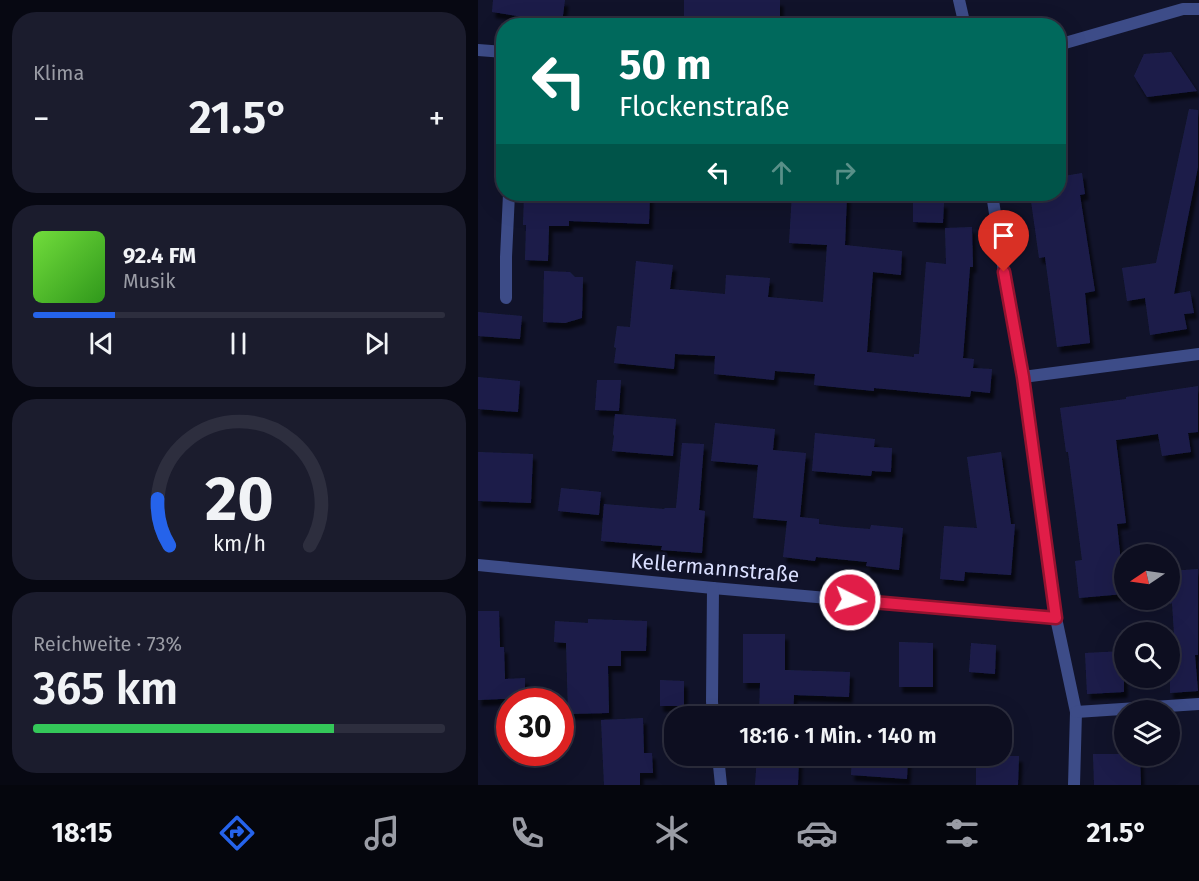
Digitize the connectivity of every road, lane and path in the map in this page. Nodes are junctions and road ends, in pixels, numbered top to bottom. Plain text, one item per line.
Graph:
1 (959, 0) edge
2 (1183, 5) edge
3 (1198, 9) edge
4 (963, 18) edge
5 (1066, 42) edge
6 (478, 50) edge
7 (496, 51) edge
8 (509, 201) edge
9 (993, 201) edge
10 (506, 298) dead end
11 (1198, 354) edge
12 (1023, 377) junction
13 (478, 565) edge
14 (712, 588) junction
15 (1056, 618) junction
16 (1198, 704) edge
17 (712, 706) edge
18 (1075, 712) junction
19 (719, 766) edge
20 (721, 785) edge
21 (1074, 785) edge

1 - 4 street
2 - 3 street
2 - 5 street
6 - 7 street
8 - 10 street
9 - 12 street
11 - 12 street
12 - 15 street
13 - 14 street, Kellermannstraße
14 - 15 street, Kellermannstraße
14 - 17 street
15 - 18 street
16 - 18 street
18 - 21 street
19 - 20 street

